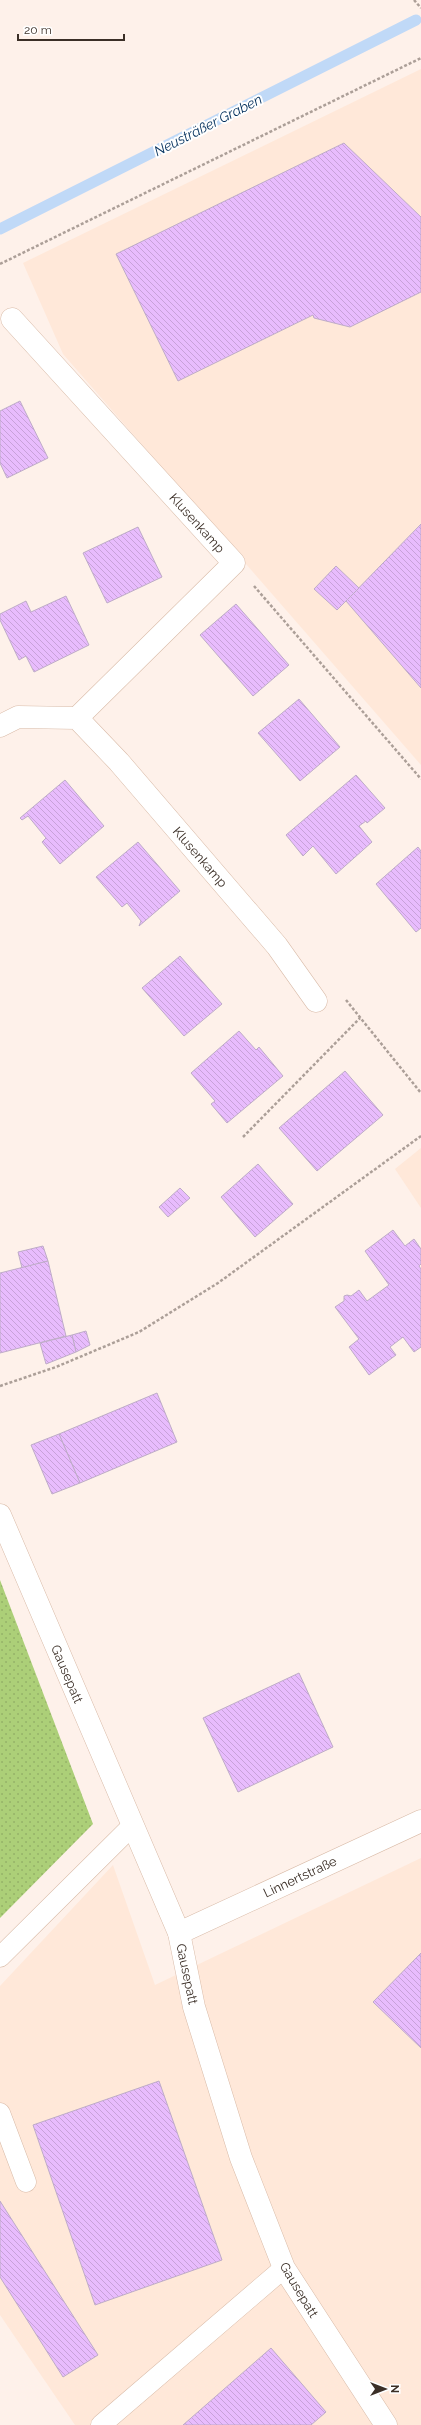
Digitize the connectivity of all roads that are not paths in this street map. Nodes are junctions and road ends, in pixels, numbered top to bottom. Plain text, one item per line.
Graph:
1 (12, 319) dead end
2 (77, 718) junction
3 (0, 726) edge
4 (316, 1001) road end
5 (0, 1515) edge
6 (421, 1822) edge
7 (132, 1826) junction
8 (179, 1933) junction
9 (0, 1957) edge
10 (0, 2113) edge
11 (26, 2182) dead end
12 (284, 2268) junction
13 (101, 2425) edge
14 (386, 2425) edge

1 - 2 street, Klusenkamp
2 - 3 street
2 - 4 street, Klusenkamp
5 - 7 street, Gausepatt
6 - 8 street, Linnertstraße
7 - 8 street, Gausepatt
7 - 9 lane
8 - 12 street, Gausepatt
10 - 11 lane
12 - 13 lane
12 - 14 street, Gausepatt

